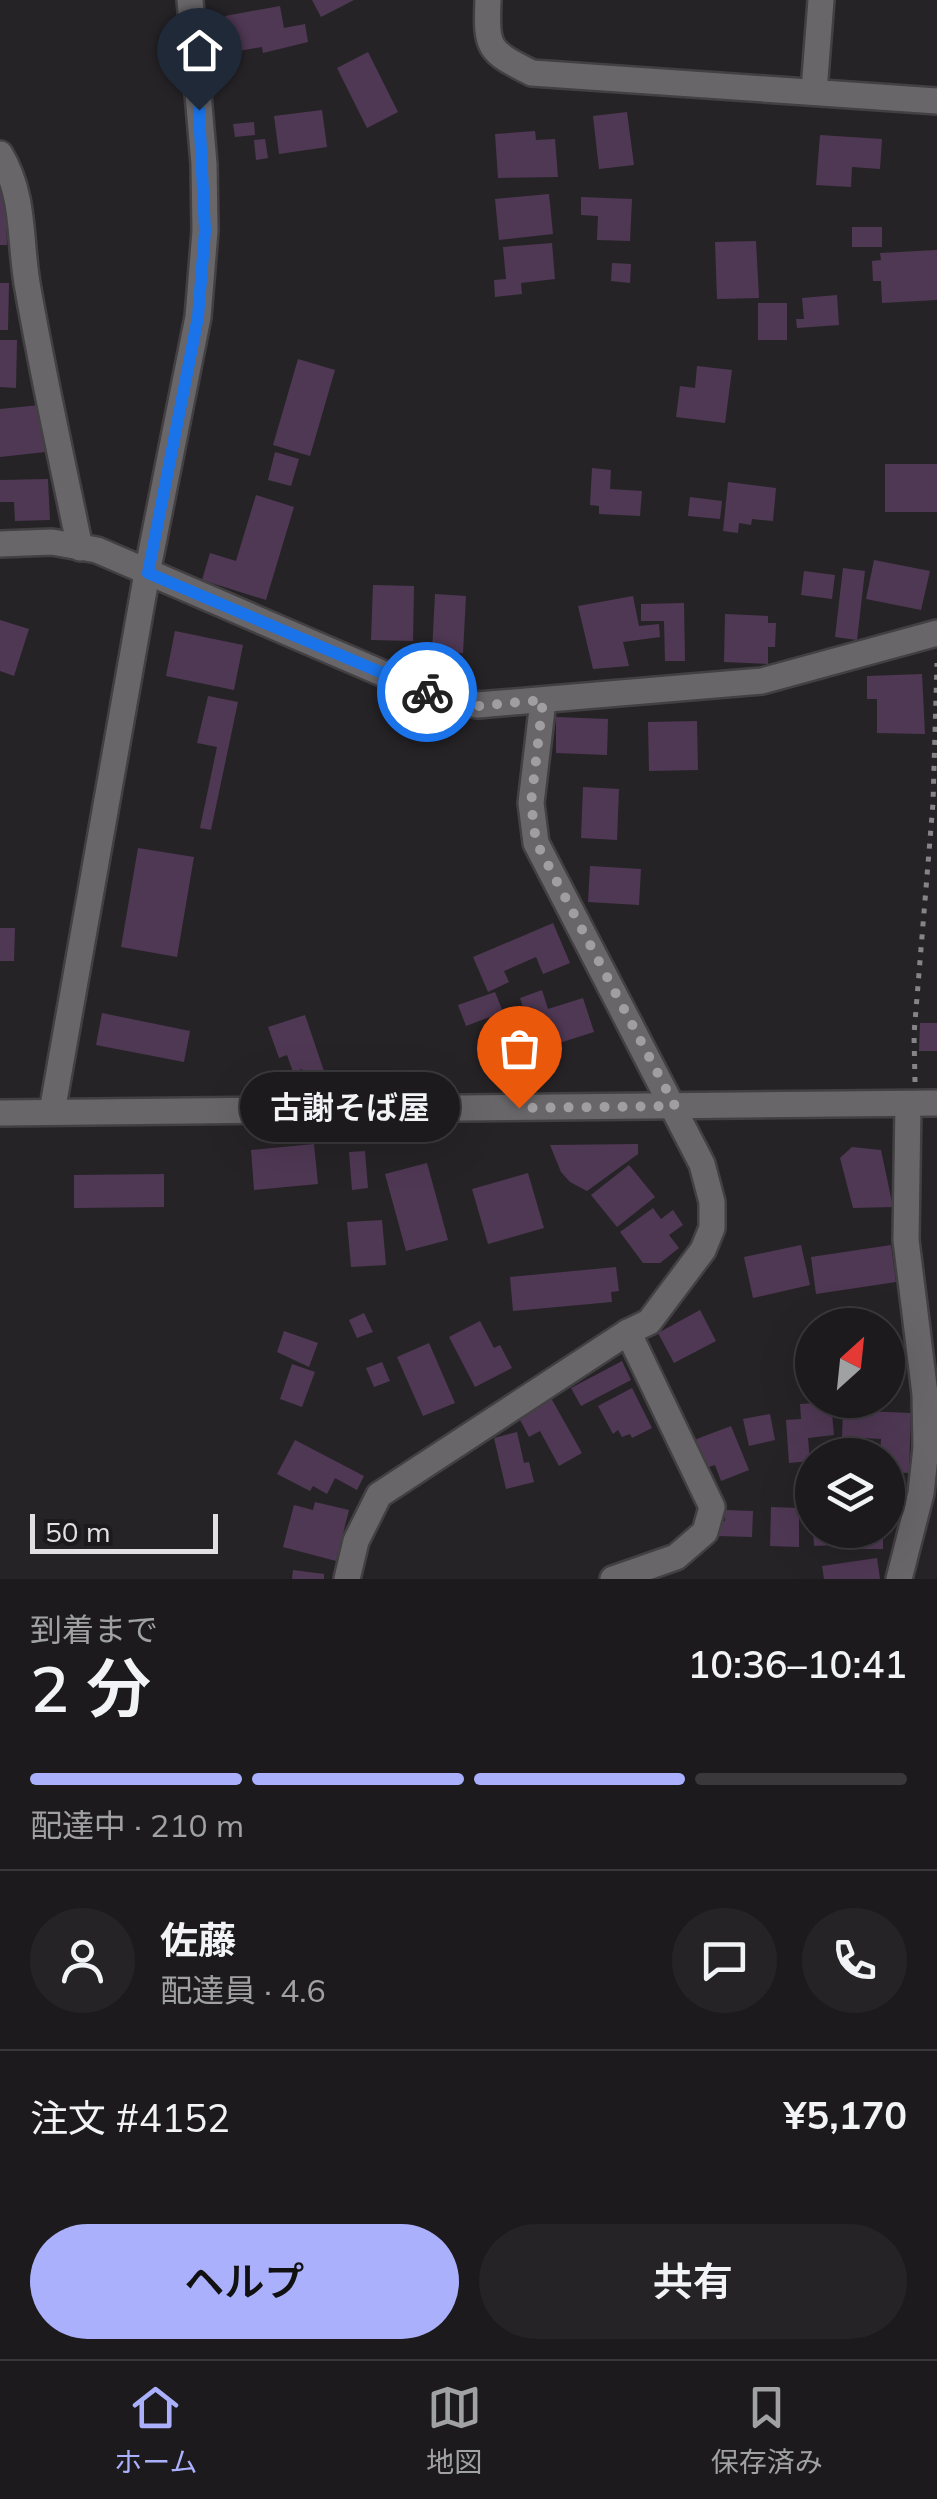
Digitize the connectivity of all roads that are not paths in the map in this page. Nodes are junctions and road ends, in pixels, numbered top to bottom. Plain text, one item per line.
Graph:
1 (190, 0) edge
2 (488, 0) edge
3 (821, 0) edge
4 (814, 90) junction
5 (937, 101) edge
6 (0, 154) edge
7 (0, 544) edge
8 (80, 548) junction
9 (148, 573) junction
10 (937, 633) edge
11 (543, 700) junction
12 (937, 1103) edge
13 (908, 1104) junction
14 (675, 1106) junction
15 (52, 1112) junction
16 (0, 1113) edge
17 (628, 1332) junction
18 (347, 1579) edge
19 (612, 1579) edge
20 (900, 1579) edge

1 - 9 street
2 - 4 street
3 - 4 street
4 - 5 street
6 - 8 street
7 - 8 street
8 - 9 street
9 - 11 street
9 - 15 street
10 - 11 street
11 - 14 street
12 - 13 street
13 - 14 street
13 - 20 street
14 - 15 street
14 - 17 street
15 - 16 street
17 - 18 street
17 - 19 street

